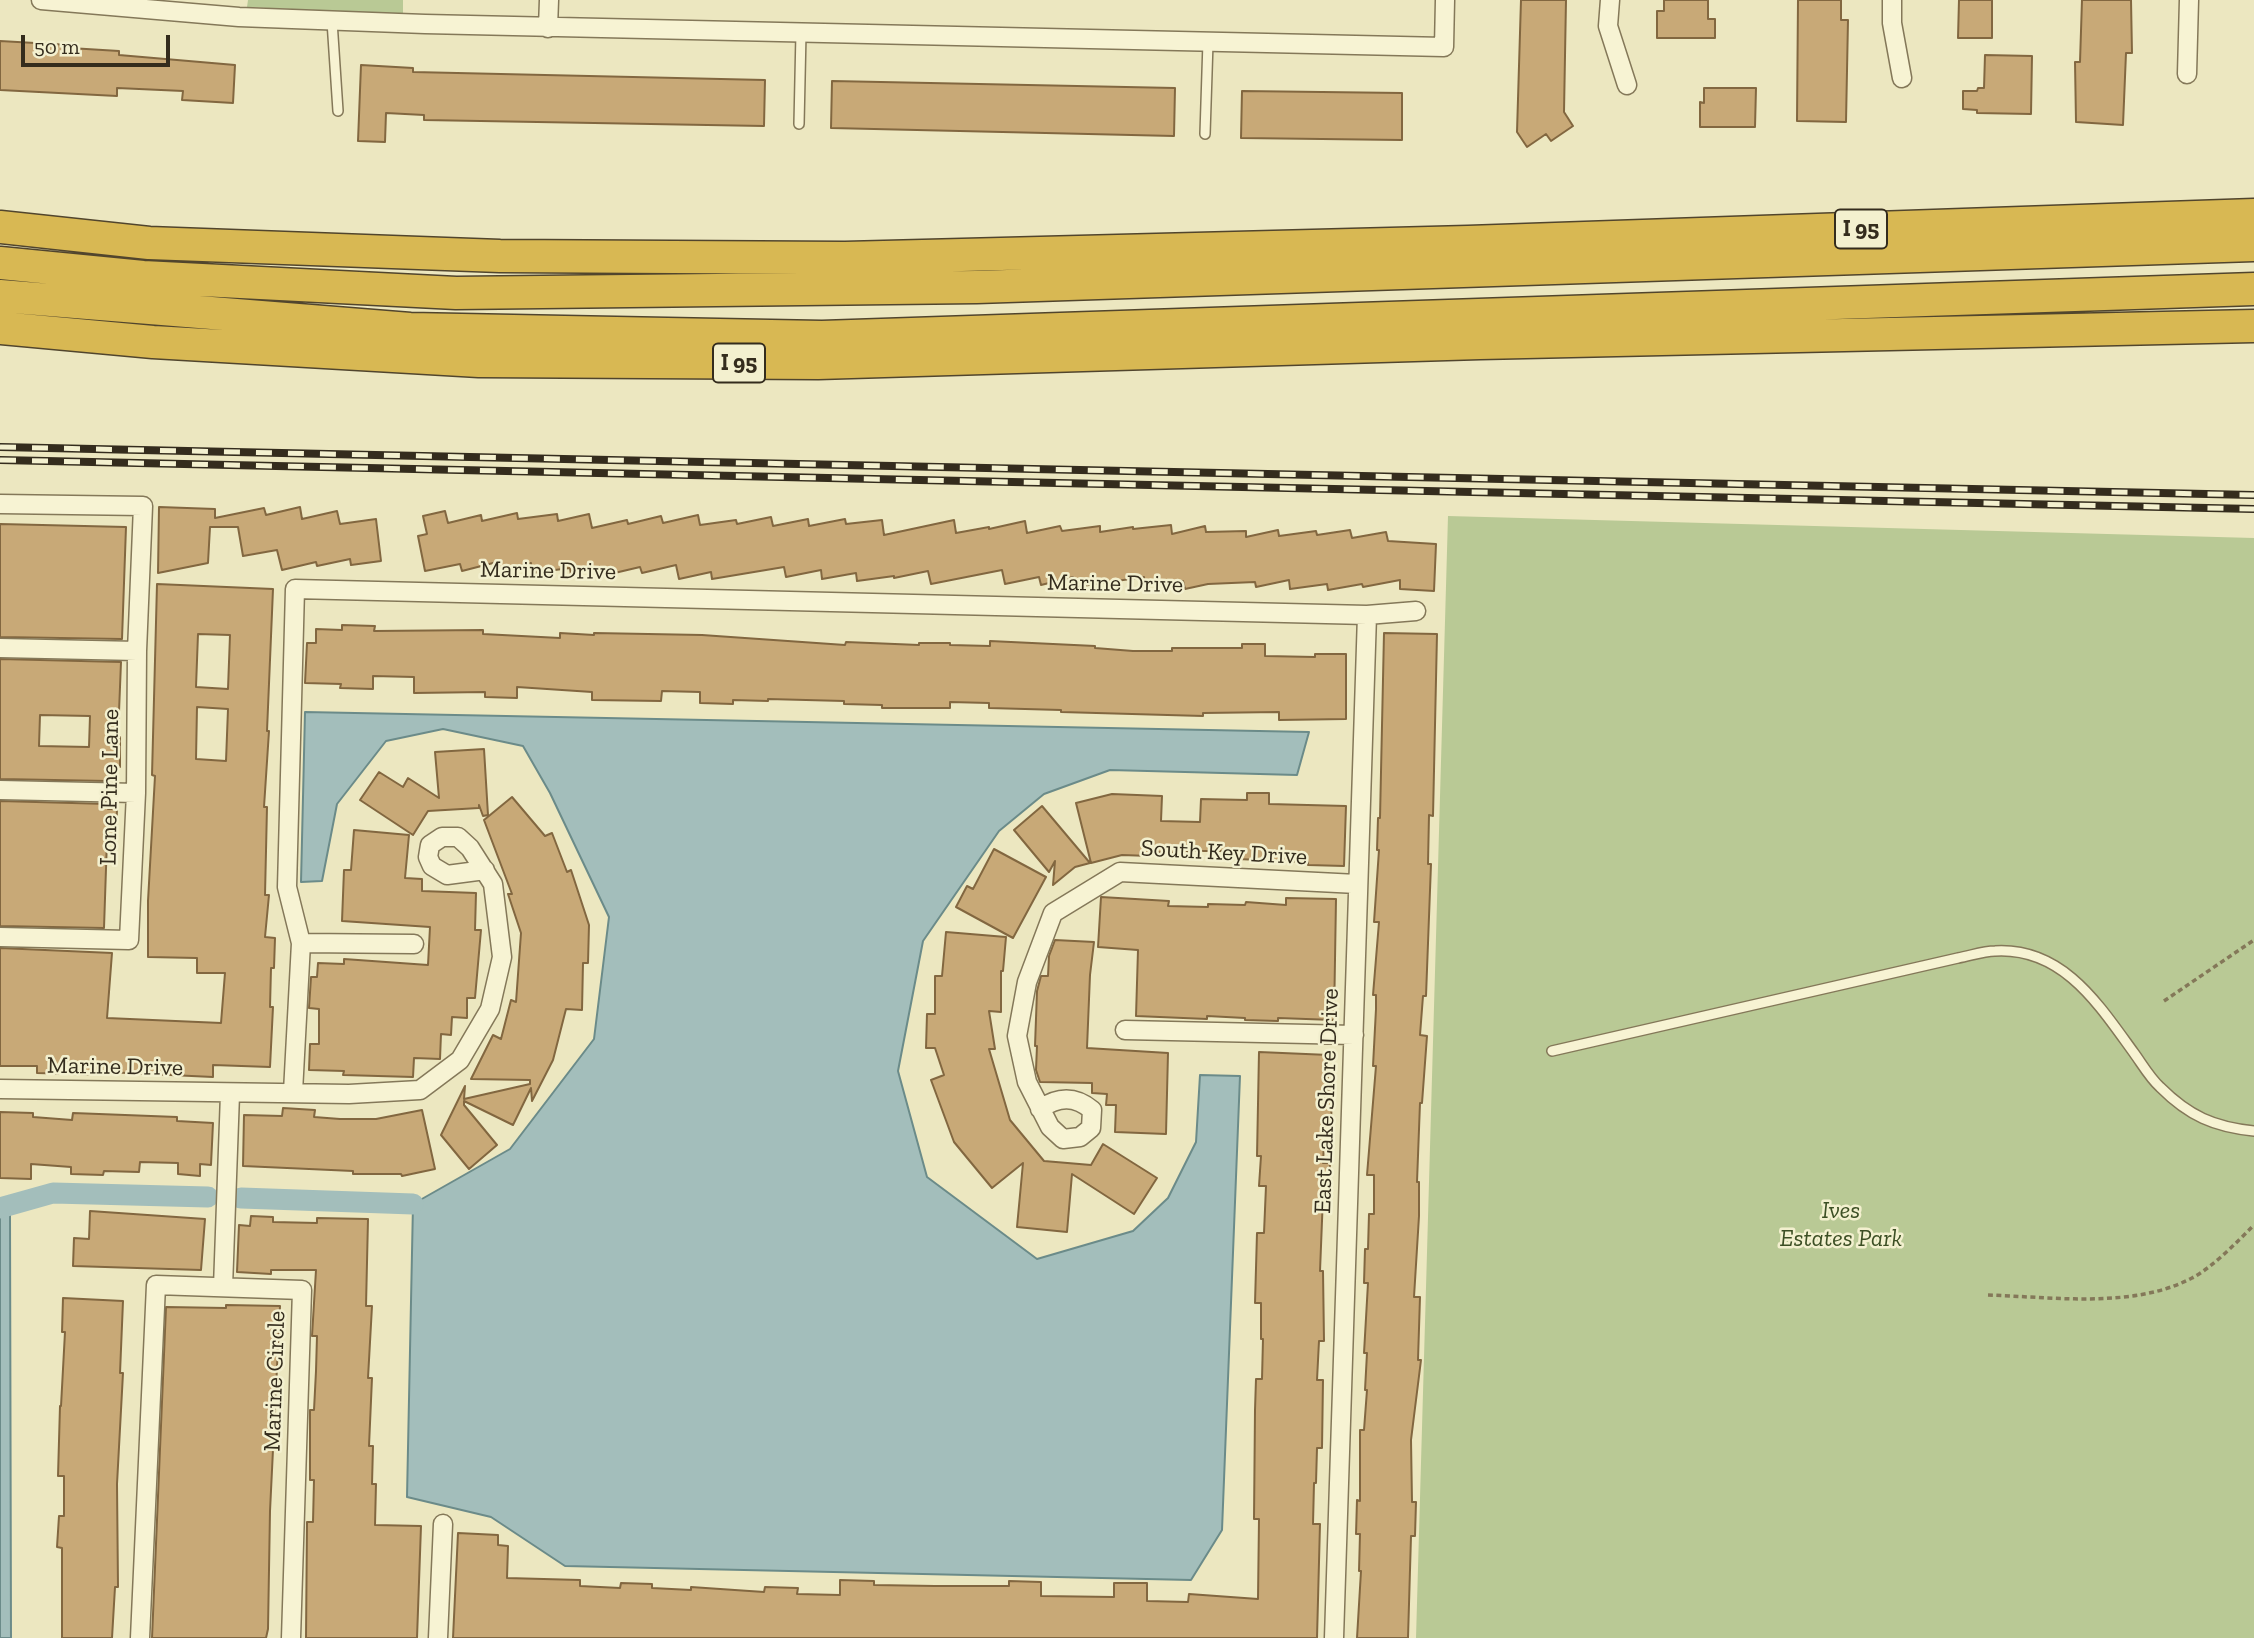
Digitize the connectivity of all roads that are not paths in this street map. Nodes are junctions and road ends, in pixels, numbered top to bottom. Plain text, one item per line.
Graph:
1 (41, 0) edge
2 (549, 0) edge
3 (1445, 0) edge
4 (1610, 0) edge
5 (1892, 0) edge
6 (2189, 0) edge
7 (239, 9) edge
8 (332, 21) junction
9 (548, 28) junction
10 (801, 33) junction
11 (1208, 42) junction
12 (2187, 74) dead end
13 (1902, 78) dead end
14 (1627, 85) dead end
15 (338, 111) dead end
16 (799, 124) dead end
17 (1205, 134) dead end
18 (2254, 215) edge
19 (0, 227) edge
20 (2254, 245) edge
21 (0, 263) edge
22 (2254, 289) edge
23 (0, 296) edge
24 (2254, 326) edge
25 (0, 328) edge
26 (0, 504) edge
27 (1416, 611) dead end
28 (1367, 615) junction
29 (0, 648) edge
30 (137, 650) junction
31 (0, 790) edge
32 (136, 793) junction
33 (485, 870) dead end
34 (1357, 884) junction
35 (0, 936) edge
36 (301, 943) junction
37 (414, 944) dead end
38 (1125, 1030) dead end
39 (1354, 1035) junction
40 (1552, 1051) dead end
41 (0, 1089) edge
42 (293, 1092) junction
43 (230, 1094) junction
44 (1040, 1109) dead end
45 (2254, 1131) edge
46 (223, 1287) junction
47 (443, 1524) dead end
48 (140, 1638) edge
49 (291, 1638) edge
50 (439, 1638) edge
51 (1334, 1638) edge

1 - 7 street
2 - 9 street
3 - 11 street
4 - 14 street
5 - 13 street
6 - 12 street
7 - 8 street
8 - 9 street
8 - 15 lane
9 - 10 street
10 - 11 street
10 - 16 lane
11 - 17 lane
18 - 19 highway, I 95
20 - 21 highway
22 - 23 highway
24 - 25 highway, I 95
26 - 30 street, Lone Pine Lane
27 - 28 street
28 - 34 street, East Lake Shore Drive
28 - 36 street, Marine Drive
29 - 30 street
30 - 32 street, Lone Pine Lane
31 - 32 street
32 - 35 street, Lone Pine Lane
33 - 42 street
34 - 39 street, East Lake Shore Drive
34 - 44 street, South Key Drive
36 - 37 street
36 - 42 street, Marine Drive
38 - 39 street
39 - 51 street, East Lake Shore Drive
40 - 45 lane
41 - 43 street, Marine Drive
42 - 43 street, Marine Drive
43 - 46 street
46 - 48 street, Marine Circle
46 - 49 street, Marine Circle
47 - 50 street

